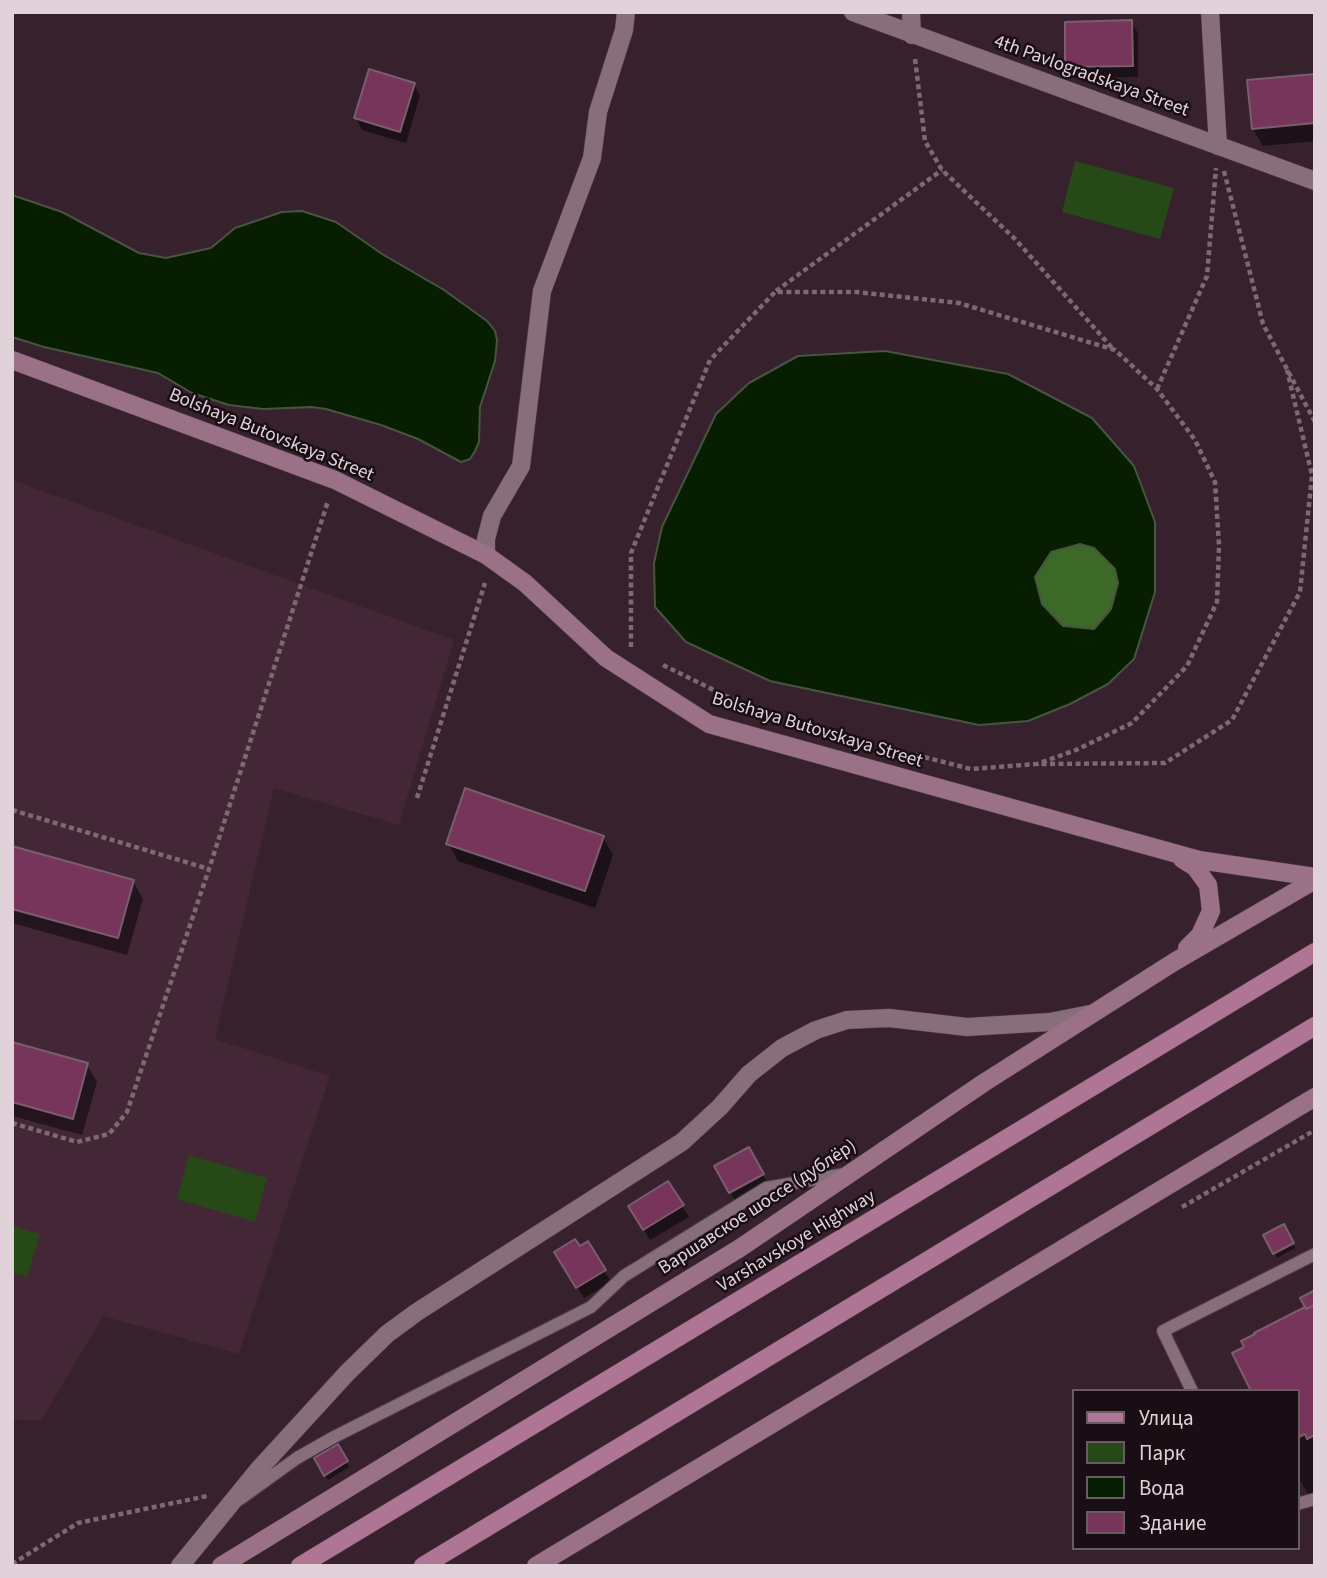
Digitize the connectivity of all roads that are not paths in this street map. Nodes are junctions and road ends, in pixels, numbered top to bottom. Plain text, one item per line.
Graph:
1 (626, 12) edge
2 (853, 12) edge
3 (911, 12) edge
4 (1210, 12) edge
5 (912, 35) junction
6 (1218, 146) junction
7 (1315, 181) edge
8 (12, 360) edge
9 (487, 563) junction
10 (1170, 852) junction
11 (1315, 879) edge
12 (1315, 952) edge
13 (1174, 962) junction
14 (1093, 1013) junction
15 (1315, 1026) edge
16 (1315, 1097) edge
17 (852, 1172) junction
18 (1315, 1254) edge
19 (1191, 1389) edge
20 (227, 1508) junction
21 (180, 1566) edge
22 (221, 1566) edge
23 (300, 1566) edge
24 (424, 1566) edge
25 (536, 1566) edge

1 - 9 street
2 - 5 street, 4th Pavlogradskaya Street
3 - 5 street
4 - 6 street
5 - 6 street, 4th Pavlogradskaya Street
6 - 7 street, 4th Pavlogradskaya Street
8 - 9 main road, Bolshaya Butovskaya Street
9 - 10 main road, Bolshaya Butovskaya Street
10 - 11 main road, Bolshaya Butovskaya Street
10 - 13 main road
11 - 13 main road, Варшавское шоссе (дублёр)
12 - 23 main road, Varshavskoye Highway
13 - 14 main road, Варшавское шоссе (дублёр)
14 - 17 main road, Варшавское шоссе (дублёр)
14 - 20 street
15 - 24 main road
16 - 25 main road
17 - 20 lane
17 - 22 main road, Варшавское шоссе (дублёр)
18 - 19 lane
20 - 21 street

